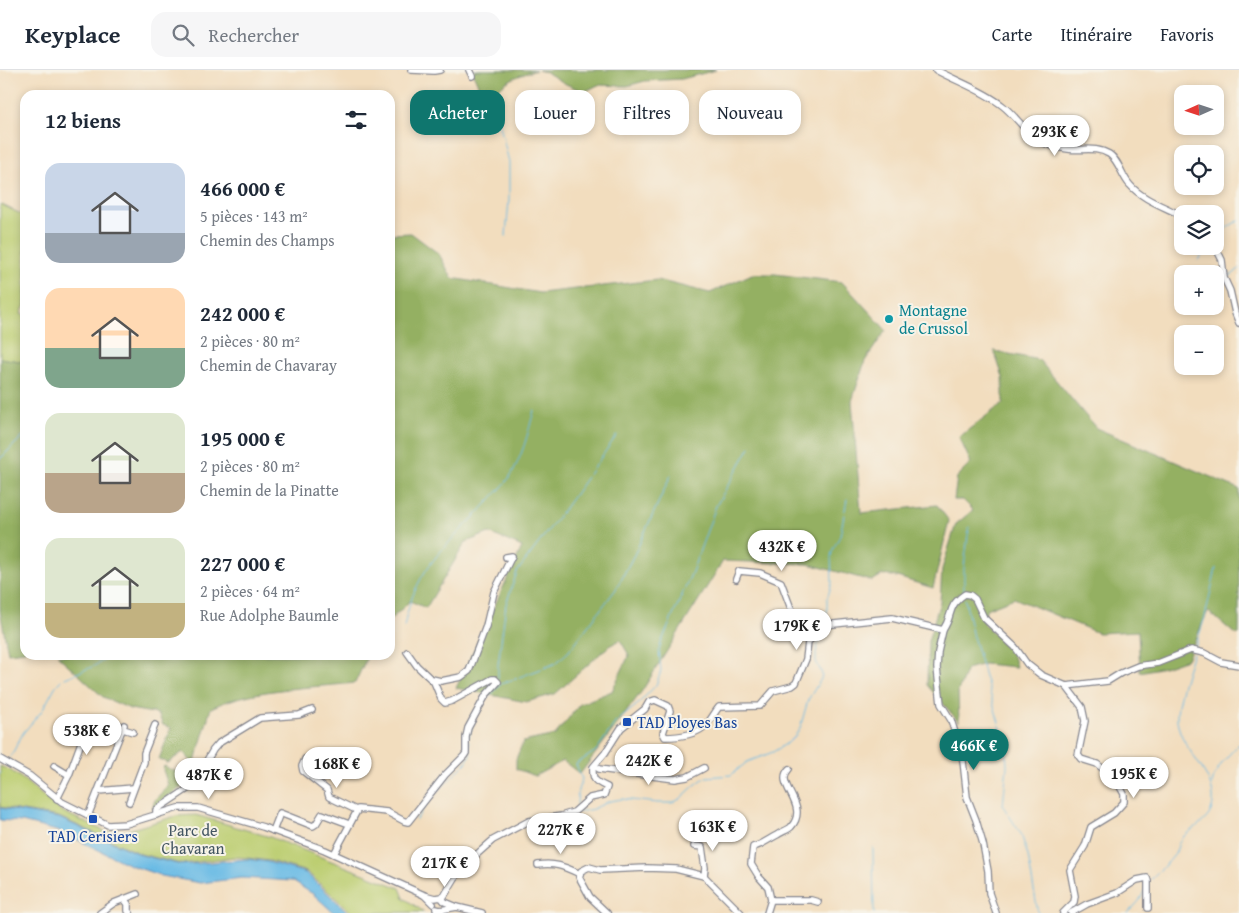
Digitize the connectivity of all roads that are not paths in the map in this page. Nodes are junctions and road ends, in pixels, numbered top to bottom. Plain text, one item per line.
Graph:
1 (411, 70) edge
2 (440, 70) edge
3 (936, 70) edge
4 (1174, 212) edge
5 (1220, 255) edge
6 (1239, 323) edge
7 (506, 557) dead end
8 (736, 579) dead end
9 (943, 630) junction
10 (817, 632) junction
11 (407, 652) dead end
12 (1239, 665) edge
13 (430, 679) junction
14 (1066, 686) junction
15 (312, 710) dead end
16 (75, 724) dead end
17 (155, 725) dead end
18 (133, 732) dead end
19 (0, 760) edge
20 (319, 761) dead end
21 (54, 766) dead end
22 (595, 766) junction
23 (704, 768) dead end
24 (789, 769) dead end
25 (69, 775) junction
26 (134, 788) junction
27 (98, 792) junction
28 (57, 799) junction
29 (129, 802) dead end
30 (356, 810) junction
31 (156, 815) junction
32 (88, 816) junction
33 (349, 824) junction
34 (273, 831) junction
35 (694, 846) dead end
36 (334, 854) junction
37 (538, 865) dead end
38 (580, 874) junction
39 (704, 876) junction
40 (137, 894) dead end
41 (125, 900) junction
42 (770, 900) junction
43 (818, 902) dead end
44 (444, 903) junction
45 (434, 906) edge
46 (1148, 908) dead end
47 (100, 913) edge
48 (130, 913) edge
49 (482, 913) edge
50 (607, 913) edge
51 (741, 913) edge
52 (767, 913) edge
53 (996, 913) edge
54 (1063, 913) edge
55 (1071, 913) edge

1 - 2 street
3 - 4 street
5 - 6 street
7 - 13 street
8 - 10 street
9 - 10 street
9 - 14 street
9 - 53 street
10 - 22 street
11 - 13 street
12 - 14 street
13 - 30 street
14 - 54 street
15 - 31 street
16 - 25 street
17 - 26 street
18 - 27 street
19 - 28 street
20 - 30 street
21 - 25 street
22 - 23 street
22 - 44 street
24 - 42 street
25 - 28 street
26 - 27 street
26 - 29 street
27 - 32 street
28 - 32 street
30 - 33 street
31 - 32 street
31 - 34 street
33 - 34 street
33 - 36 street
34 - 36 street
35 - 39 street
36 - 45 street
37 - 38 street
38 - 39 street
38 - 50 street
39 - 51 street
40 - 41 street
41 - 47 street
41 - 48 street
42 - 43 street
42 - 52 street
44 - 45 street
44 - 45 street
44 - 49 street
46 - 55 street

